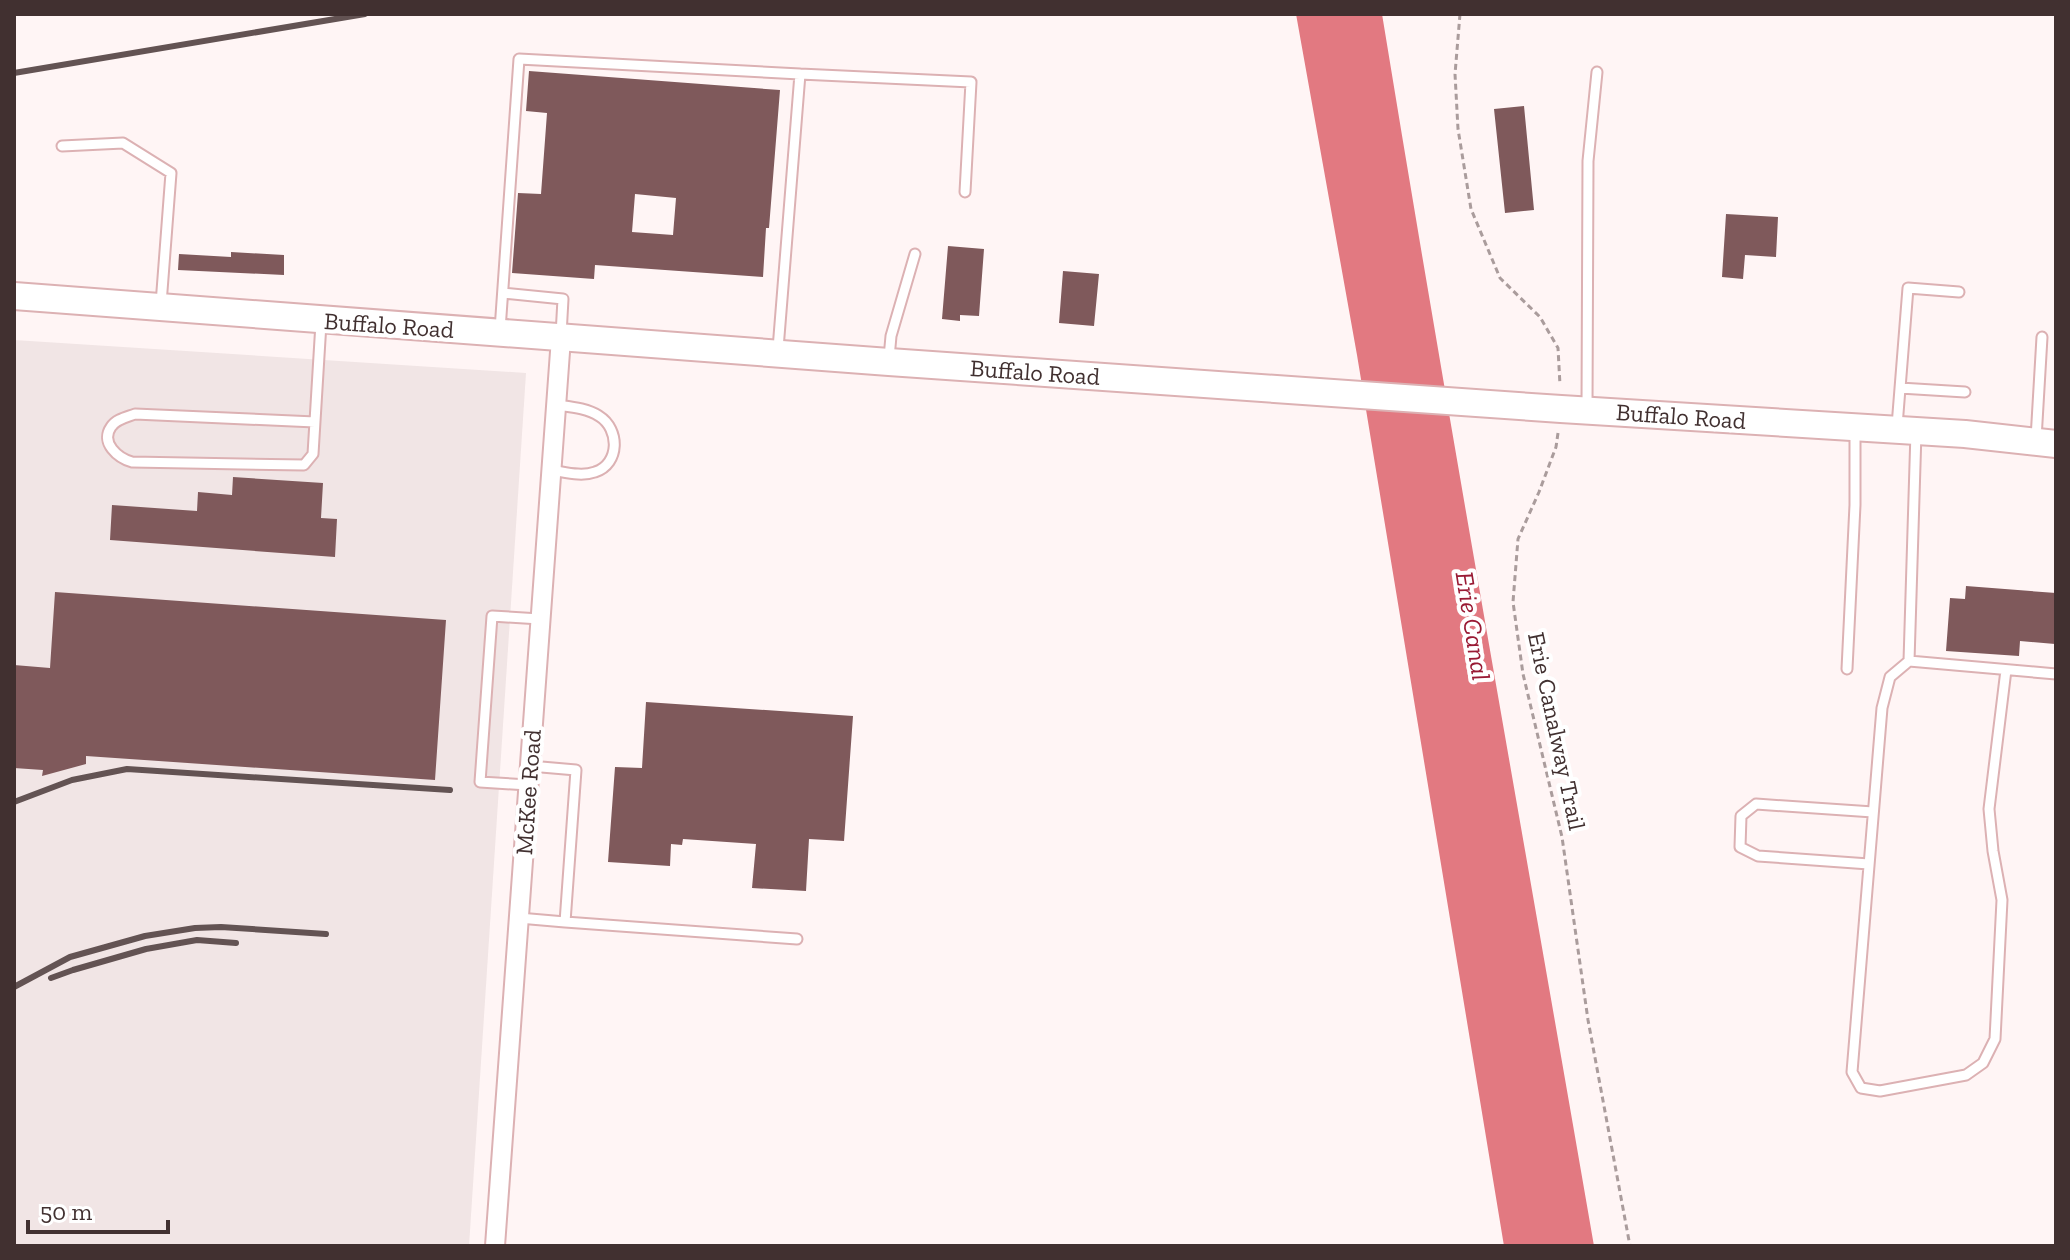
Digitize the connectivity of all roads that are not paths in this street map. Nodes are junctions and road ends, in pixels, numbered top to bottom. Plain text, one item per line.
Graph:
1 (1597, 72) dead end
2 (800, 74) junction
3 (62, 146) dead end
4 (965, 192) dead end
5 (915, 254) dead end
6 (1959, 292) dead end
7 (503, 293) junction
8 (14, 296) edge
9 (160, 307) junction
10 (321, 320) junction
11 (500, 333) junction
12 (2042, 337) dead end
13 (561, 338) junction
14 (778, 354) junction
15 (889, 362) junction
16 (1900, 388) junction
17 (1965, 392) dead end
18 (556, 405) junction
19 (1574, 410) junction
20 (315, 422) junction
21 (1855, 427) junction
22 (1906, 430) junction
23 (2046, 443) edge
24 (551, 470) junction
25 (540, 619) junction
26 (1909, 661) junction
27 (1847, 669) dead end
28 (2006, 670) junction
29 (2056, 674) edge
30 (530, 766) junction
31 (528, 785) junction
32 (1873, 812) junction
33 (1869, 864) junction
34 (519, 918) junction
35 (565, 922) junction
36 (797, 939) dead end
37 (495, 1246) edge

1 - 19 lane
2 - 4 lane
2 - 7 lane
2 - 14 lane
3 - 9 lane
5 - 15 lane
6 - 16 lane
7 - 11 lane
7 - 13 lane
8 - 9 main road, Buffalo Road
9 - 10 main road, Buffalo Road
10 - 11 main road, Buffalo Road
10 - 20 lane
11 - 13 main road, Buffalo Road
12 - 23 lane
13 - 14 main road, Buffalo Road
13 - 18 street, McKee Road
14 - 15 main road, Buffalo Road
15 - 19 main road, Buffalo Road
16 - 17 lane
16 - 22 lane
18 - 24 street, McKee Road
18 - 24 lane
19 - 21 main road, Buffalo Road
20 - 20 lane
21 - 22 main road, Buffalo Road
21 - 27 lane
22 - 23 main road, Buffalo Road
22 - 26 lane
24 - 25 street, McKee Road
25 - 30 street, McKee Road
25 - 31 lane
26 - 28 lane
26 - 32 lane
28 - 29 lane
28 - 33 lane
30 - 31 street, McKee Road
30 - 35 lane
31 - 34 street, McKee Road
32 - 33 lane
32 - 33 lane
34 - 35 lane
34 - 37 street, McKee Road
35 - 36 lane

